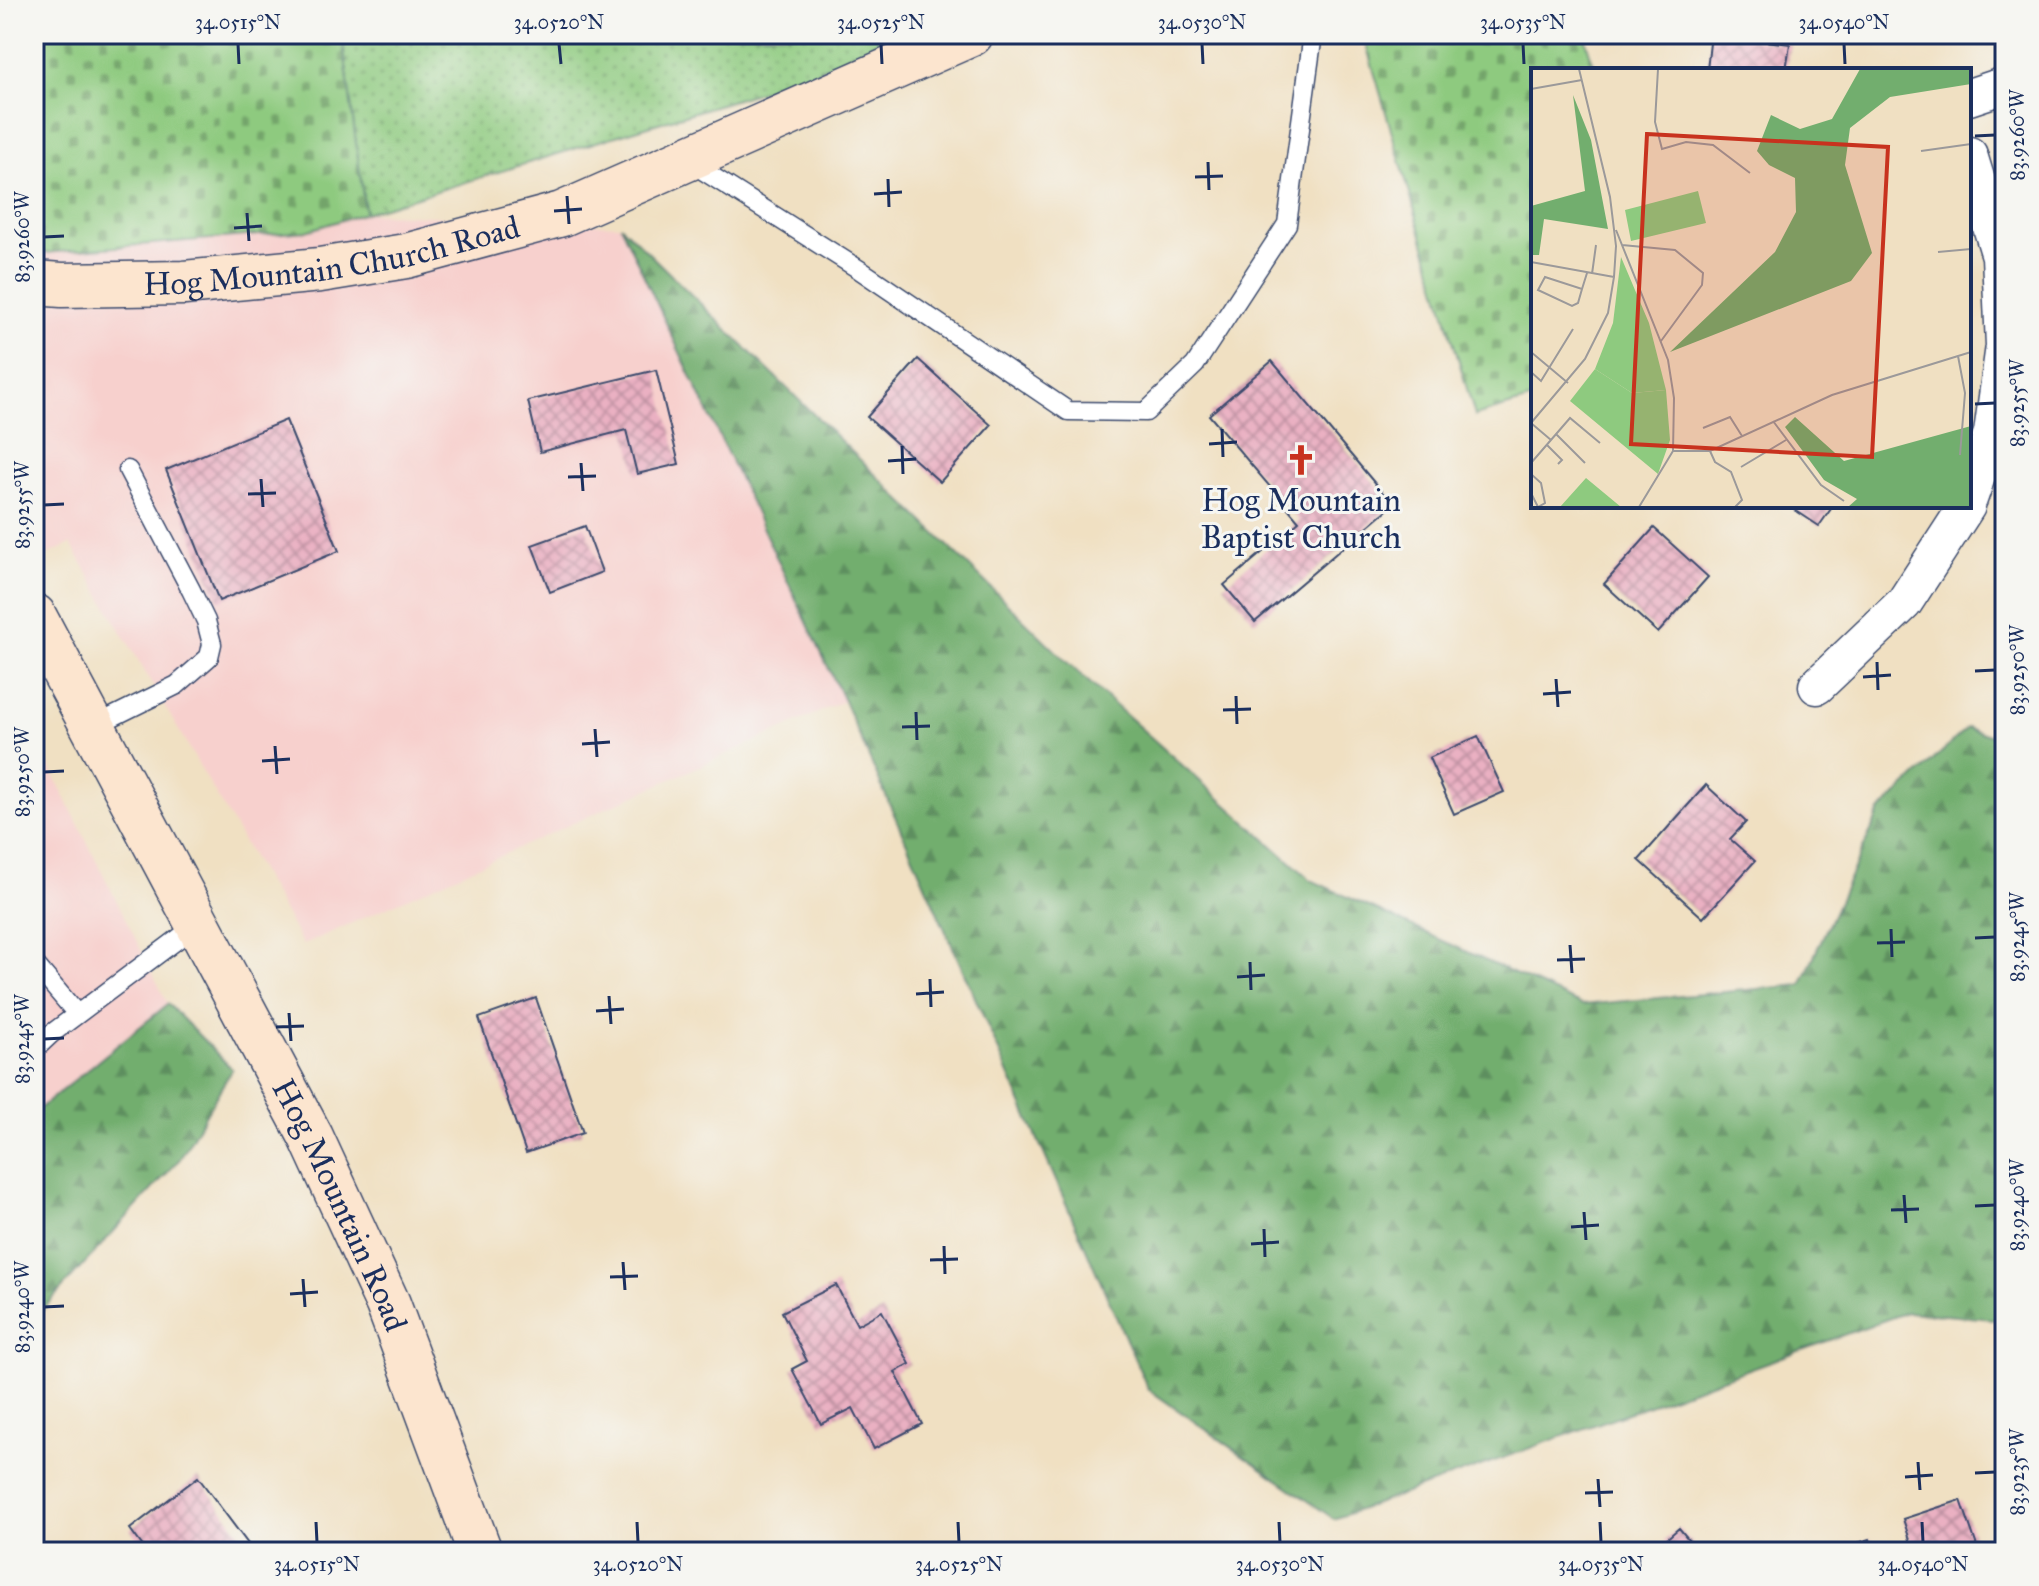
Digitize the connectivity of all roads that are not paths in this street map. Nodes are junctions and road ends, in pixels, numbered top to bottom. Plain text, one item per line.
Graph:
1 (971, 34) edge
2 (1313, 34) edge
3 (2005, 85) edge
4 (1971, 96) edge
5 (687, 160) junction
6 (1971, 162) edge
7 (34, 283) edge
8 (128, 470) dead end
9 (1971, 493) edge
10 (1966, 508) edge
11 (34, 616) edge
12 (1817, 686) dead end
13 (92, 727) junction
14 (198, 924) junction
15 (34, 963) edge
16 (77, 1014) junction
17 (34, 1050) edge
18 (480, 1552) edge

1 - 5 street, Hog Mountain Church Road
2 - 5 lane
3 - 4 street
5 - 7 street, Hog Mountain Church Road
6 - 9 street
8 - 13 lane
10 - 12 street
11 - 13 street, Hog Mountain Road
13 - 14 street, Hog Mountain Road
14 - 16 lane
14 - 18 street, Hog Mountain Road
15 - 16 lane
16 - 17 lane

